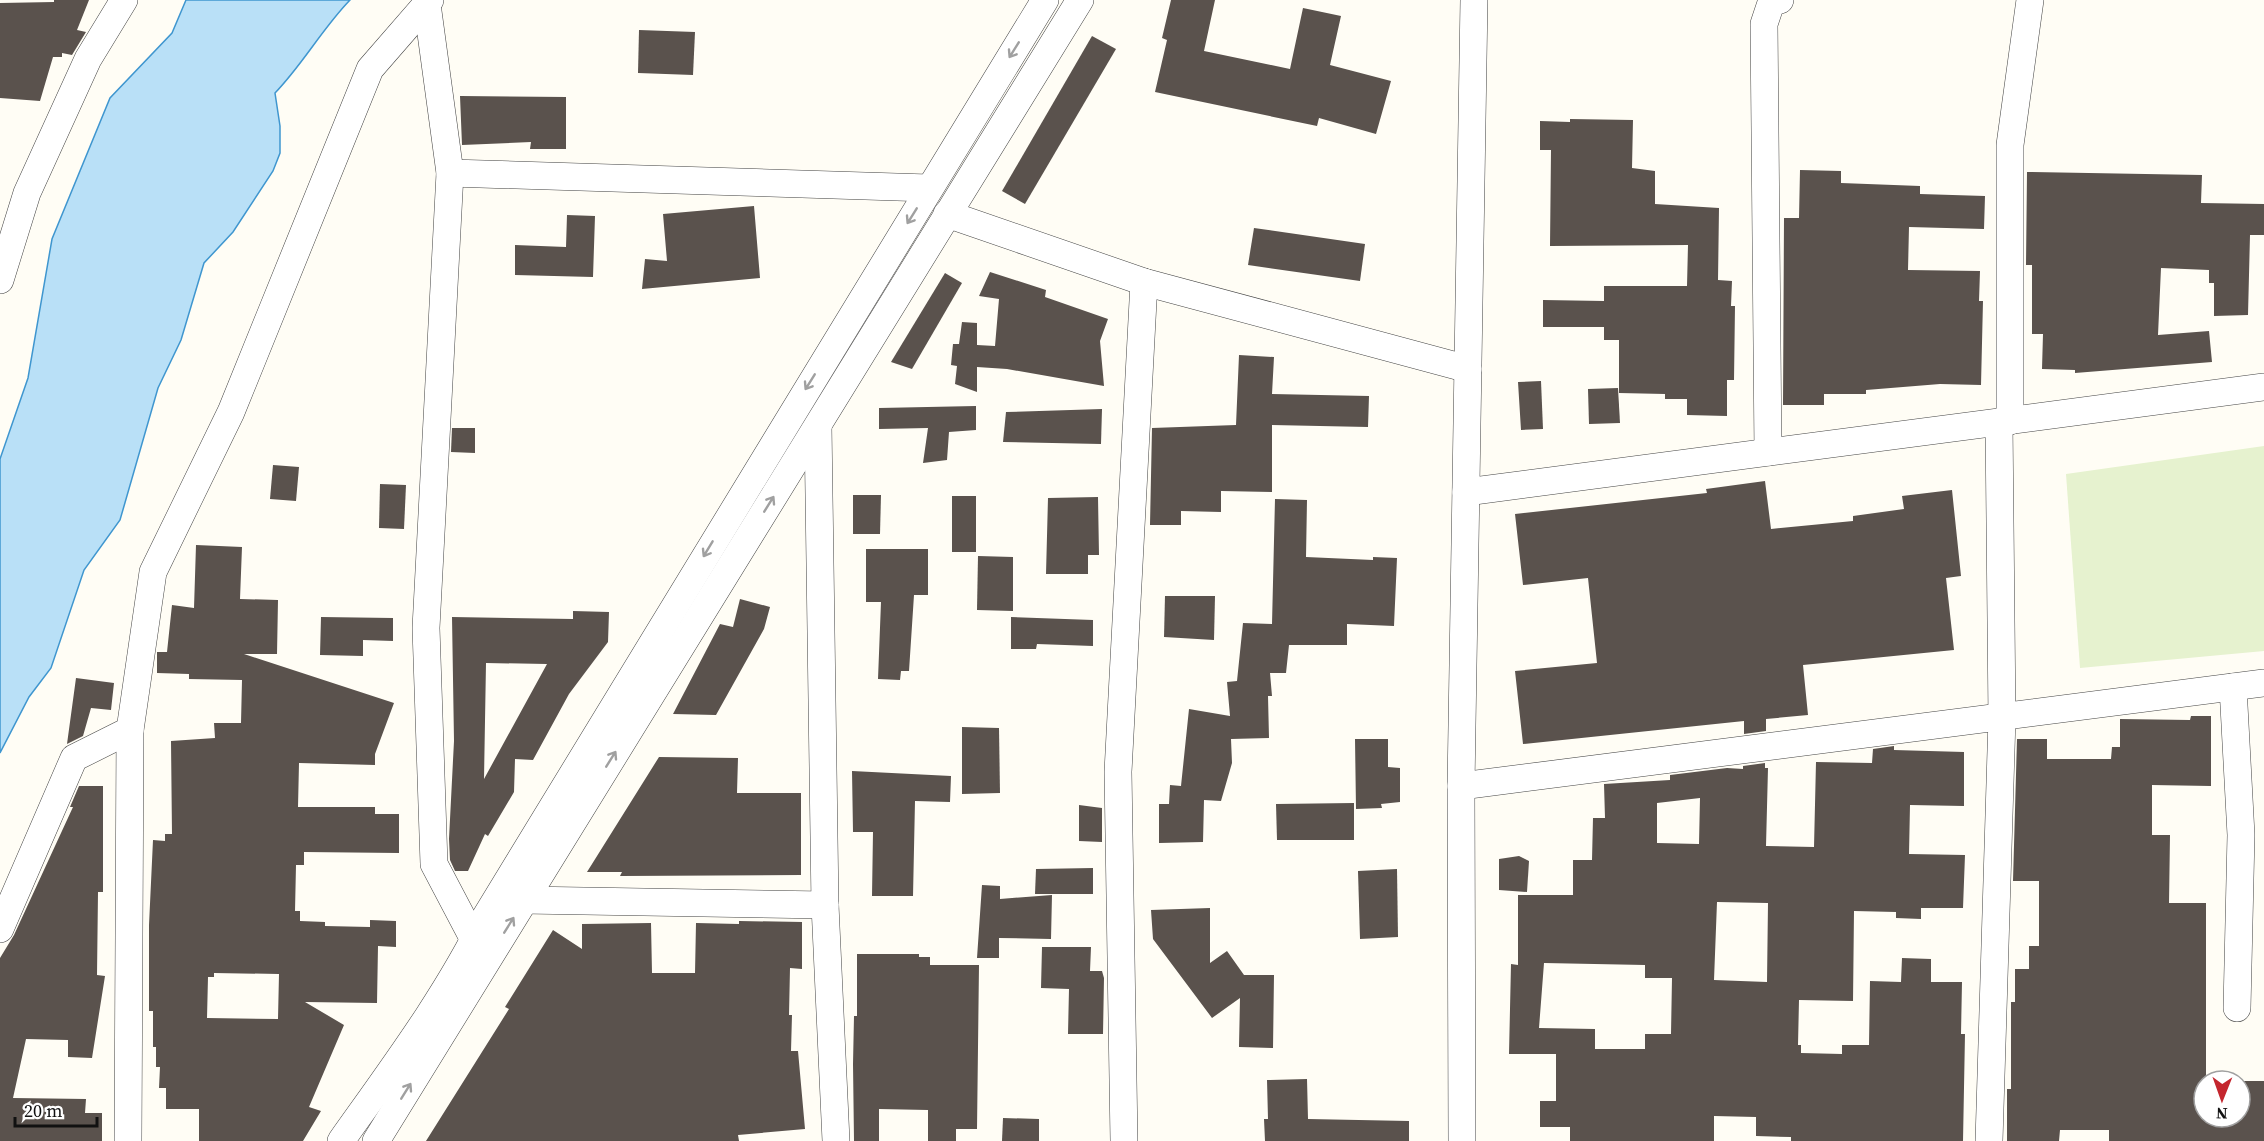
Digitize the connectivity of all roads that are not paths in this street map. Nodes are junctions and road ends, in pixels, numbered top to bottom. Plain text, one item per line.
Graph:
1 (124, 0) edge
2 (1045, 0) edge
3 (1080, 0) edge
4 (1474, 0) edge
5 (1780, 0) edge
6 (2030, 0) edge
7 (429, 2) edge
8 (450, 173) junction
9 (928, 188) junction
10 (947, 214) junction
11 (0, 280) edge
12 (1144, 282) junction
13 (1468, 369) junction
14 (2264, 387) edge
15 (2005, 422) junction
16 (818, 426) junction
17 (1768, 452) junction
18 (1466, 492) junction
19 (2264, 683) edge
20 (2233, 687) junction
21 (2002, 718) junction
22 (130, 730) junction
23 (1461, 786) junction
24 (524, 900) junction
25 (825, 905) junction
26 (0, 929) edge
27 (474, 940) junction
28 (2237, 1008) dead end
29 (128, 1141) edge
30 (341, 1141) edge
31 (376, 1141) edge
32 (836, 1141) edge
33 (1124, 1141) edge
34 (1462, 1141) edge
35 (1989, 1141) edge

1 - 11 street
2 -> 9 street
3 - 10 street
4 - 13 street
5 - 17 street
6 - 15 street
7 - 8 street
7 - 22 street
8 - 9 street
8 - 27 street
9 -> 27 street
10 - 12 street
10 - 16 street
12 - 13 street
12 - 33 street
13 - 18 street
14 - 15 street
15 - 17 street
15 - 21 street
24 -> 16 street
16 - 25 street
17 - 18 street
18 - 23 street
19 - 20 street
20 - 21 street
20 - 28 street
21 - 23 street
21 - 35 street
22 - 26 street
22 - 29 street
23 - 34 street
24 - 25 street
31 -> 24 street
25 - 32 street
27 - 30 street

